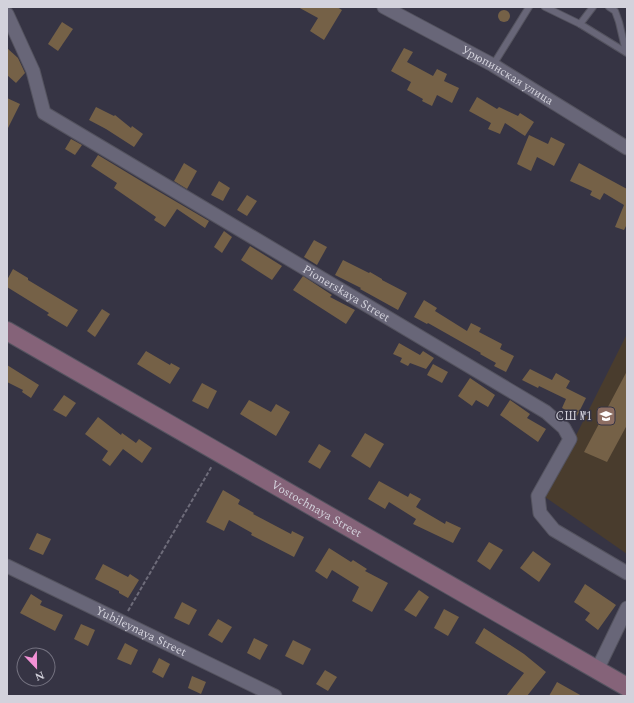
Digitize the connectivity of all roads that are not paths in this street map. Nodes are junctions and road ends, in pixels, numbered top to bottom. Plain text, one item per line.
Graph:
1 (384, 7) edge
2 (529, 7) edge
3 (545, 7) edge
4 (593, 7) edge
5 (609, 7) edge
6 (7, 14) edge
7 (580, 24) junction
8 (626, 52) edge
9 (493, 65) junction
10 (627, 148) edge
11 (7, 331) edge
12 (7, 566) edge
13 (627, 573) edge
14 (627, 608) edge
15 (597, 670) junction
16 (627, 687) edge
17 (275, 696) edge

1 - 9 street, Урюпинская улица
2 - 9 lane
3 - 7 lane
4 - 7 lane
5 - 8 lane
6 - 13 street, Pionerskaya Street
7 - 8 lane
9 - 10 street, Урюпинская улица
11 - 15 street, Vostochnaya Street
12 - 17 street, Yubileynaya Street
14 - 15 street
15 - 16 street, Vostochnaya Street

